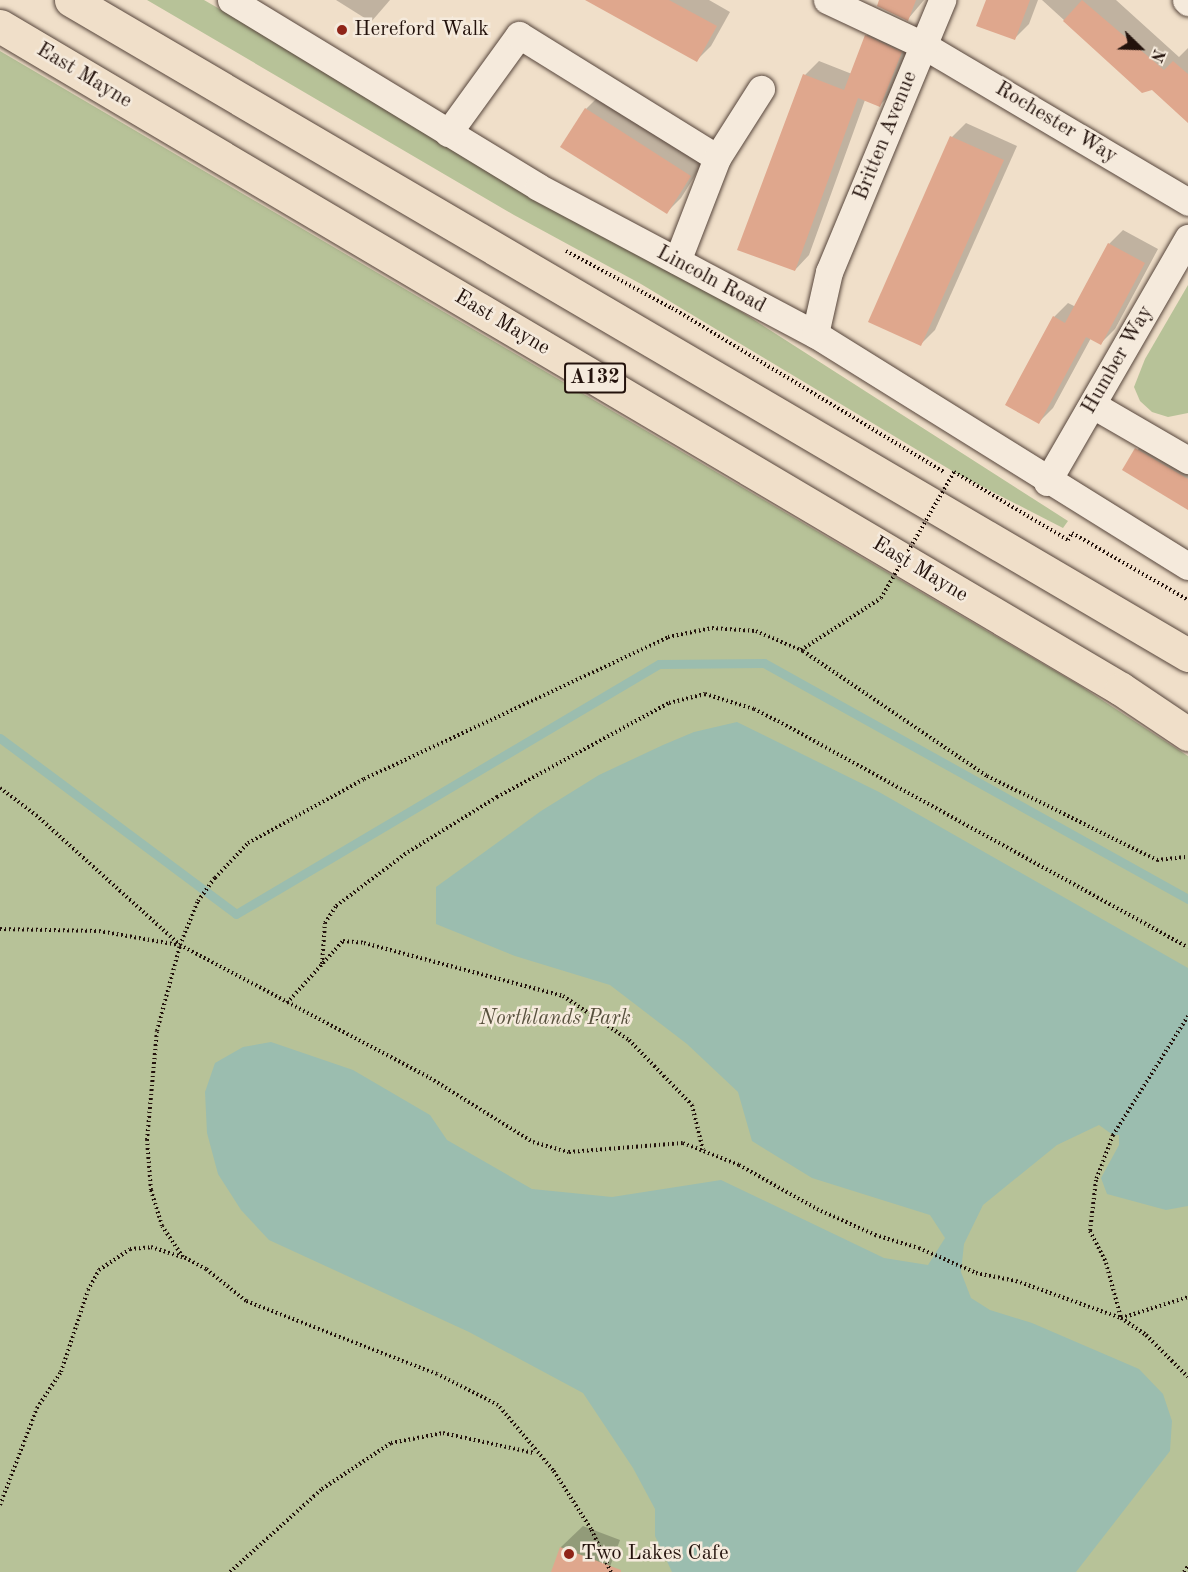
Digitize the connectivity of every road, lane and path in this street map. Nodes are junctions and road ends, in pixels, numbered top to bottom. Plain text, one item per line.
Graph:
1 (71, 0) edge
2 (231, 0) edge
3 (827, 0) edge
4 (942, 0) edge
5 (0, 26) edge
6 (923, 45) junction
7 (761, 89) dead end
8 (448, 133) junction
9 (717, 158) junction
10 (1188, 202) edge
11 (1188, 238) edge
12 (677, 261) junction
13 (815, 334) junction
14 (1093, 405) junction
15 (1188, 460) edge
16 (1047, 482) junction
17 (1188, 566) edge
18 (1188, 600) edge
19 (801, 650) junction
20 (1188, 655) edge
21 (1188, 734) edge
22 (0, 788) edge
23 (1188, 857) edge
24 (0, 929) edge
25 (180, 945) junction
26 (1188, 947) edge
27 (322, 964) junction
28 (286, 1003) junction
29 (1188, 1016) edge
30 (703, 1151) junction
31 (183, 1257) junction
32 (1188, 1297) edge
33 (1120, 1317) junction
34 (1188, 1377) edge
35 (535, 1453) junction
36 (0, 1505) edge
37 (1188, 1566) edge
38 (230, 1572) edge
39 (611, 1572) edge
40 (1184, 1572) edge

1 - 20 main road, A132
2 - 8 street, Lincoln Road
3 - 6 street, Rochester Way
4 - 6 street, Britten Avenue
5 - 21 main road, East Mayne / A132
6 - 10 street, Rochester Way
6 - 13 street, Britten Avenue
7 - 9 street
8 - 9 street
8 - 12 street, Lincoln Road
9 - 12 street
11 - 14 street, Humber Way
12 - 13 street, Lincoln Road
13 - 16 street, Lincoln Road
14 - 15 street
14 - 16 street, Humber Way
16 - 17 street, Lincoln Road
18 - 19 path, bridge
19 - 23 path
19 - 25 path
22 - 25 path
24 - 25 path
25 - 28 path
25 - 31 path
26 - 27 path
27 - 28 path
27 - 30 path
28 - 30 path
29 - 33 path
30 - 33 path
31 - 35 path
31 - 36 path
32 - 33 path
33 - 34 path
35 - 38 path
35 - 39 path
37 - 40 path

